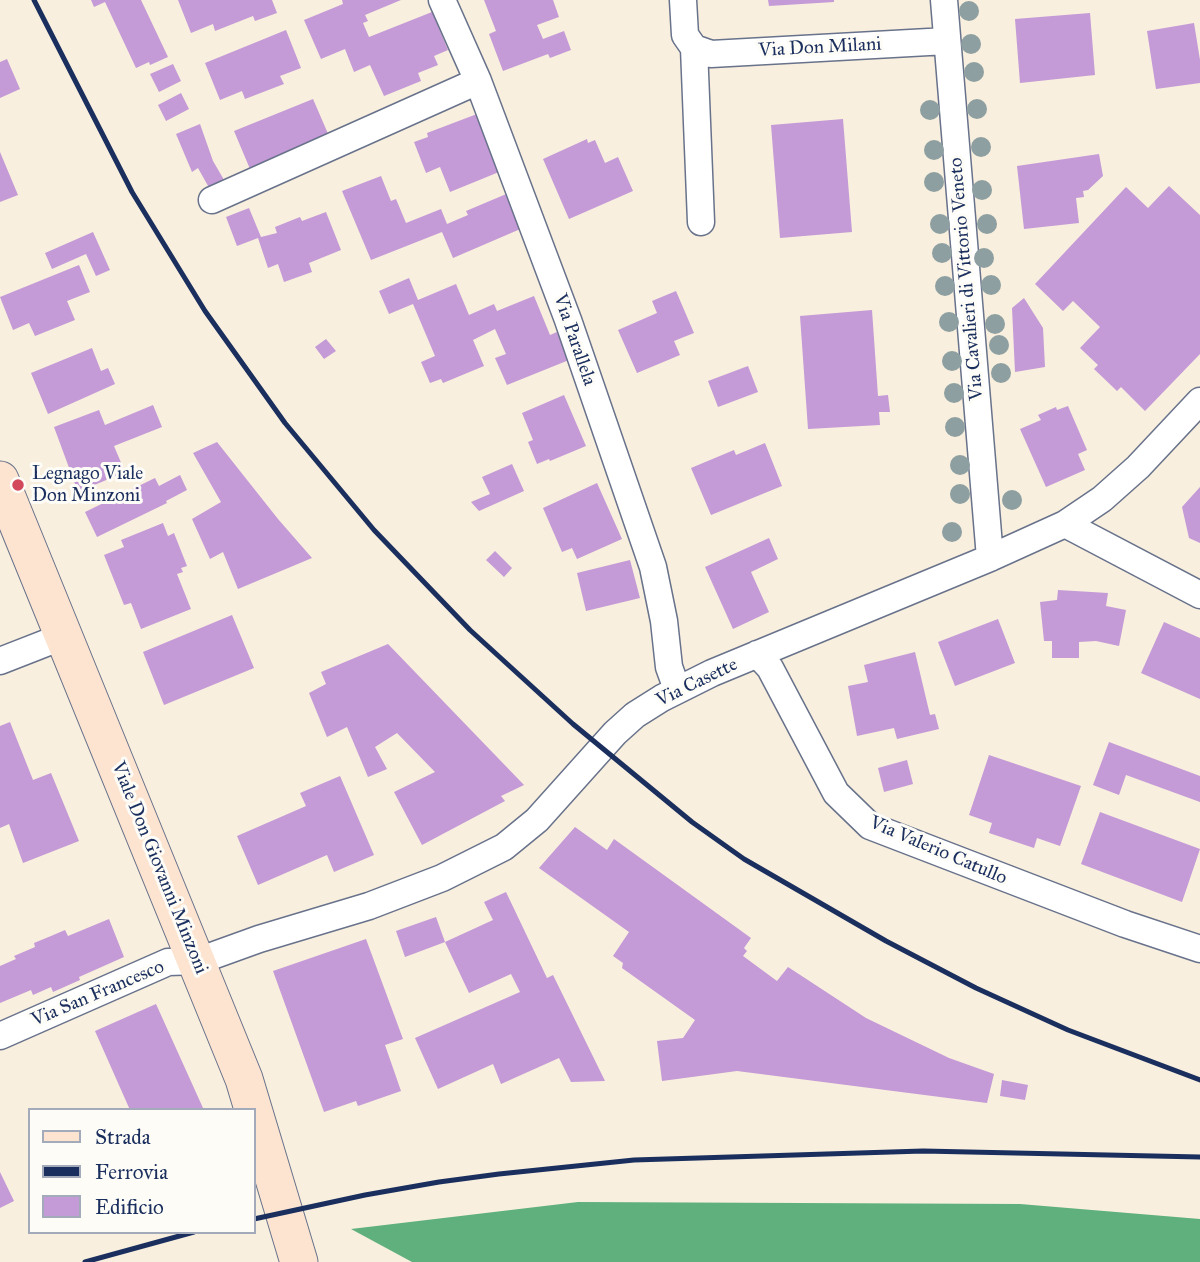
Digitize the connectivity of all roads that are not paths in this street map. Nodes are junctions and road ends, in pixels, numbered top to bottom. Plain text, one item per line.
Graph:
1 (442, 0) edge
2 (683, 0) edge
3 (944, 0) edge
4 (947, 41) junction
5 (694, 48) junction
6 (478, 81) junction
7 (212, 200) dead end
8 (701, 222) dead end
9 (1200, 401) edge
10 (0, 480) edge
11 (1065, 524) junction
12 (990, 558) junction
13 (1200, 595) edge
14 (64, 636) junction
15 (757, 654) junction
16 (0, 661) edge
17 (677, 690) junction
18 (1200, 949) edge
19 (198, 961) junction
20 (0, 1035) edge
21 (253, 1108) edge
22 (256, 1119) edge
23 (299, 1262) edge

1 - 6 street, Via Parallela
2 - 5 street
3 - 4 street, Via Cavalieri di Vittorio Veneto
4 - 5 street, Via Don Milani
4 - 12 street, Via Cavalieri di Vittorio Veneto
5 - 8 street
6 - 7 street
6 - 17 street, Via Parallela
9 - 11 street, Via Casette
10 - 14 main road, Viale Don Giovanni Minzoni
11 - 12 street, Via Casette
11 - 13 street
12 - 15 street, Via Casette
14 - 16 street
14 - 19 main road, Viale Don Giovanni Minzoni
15 - 17 street, Via Casette
15 - 18 street, Via Valerio Catullo
17 - 19 street, Via Casette
19 - 20 street, Via San Francesco
19 - 21 main road, Viale Don Giovanni Minzoni
22 - 23 main road, Viale Don Giovanni Minzoni

